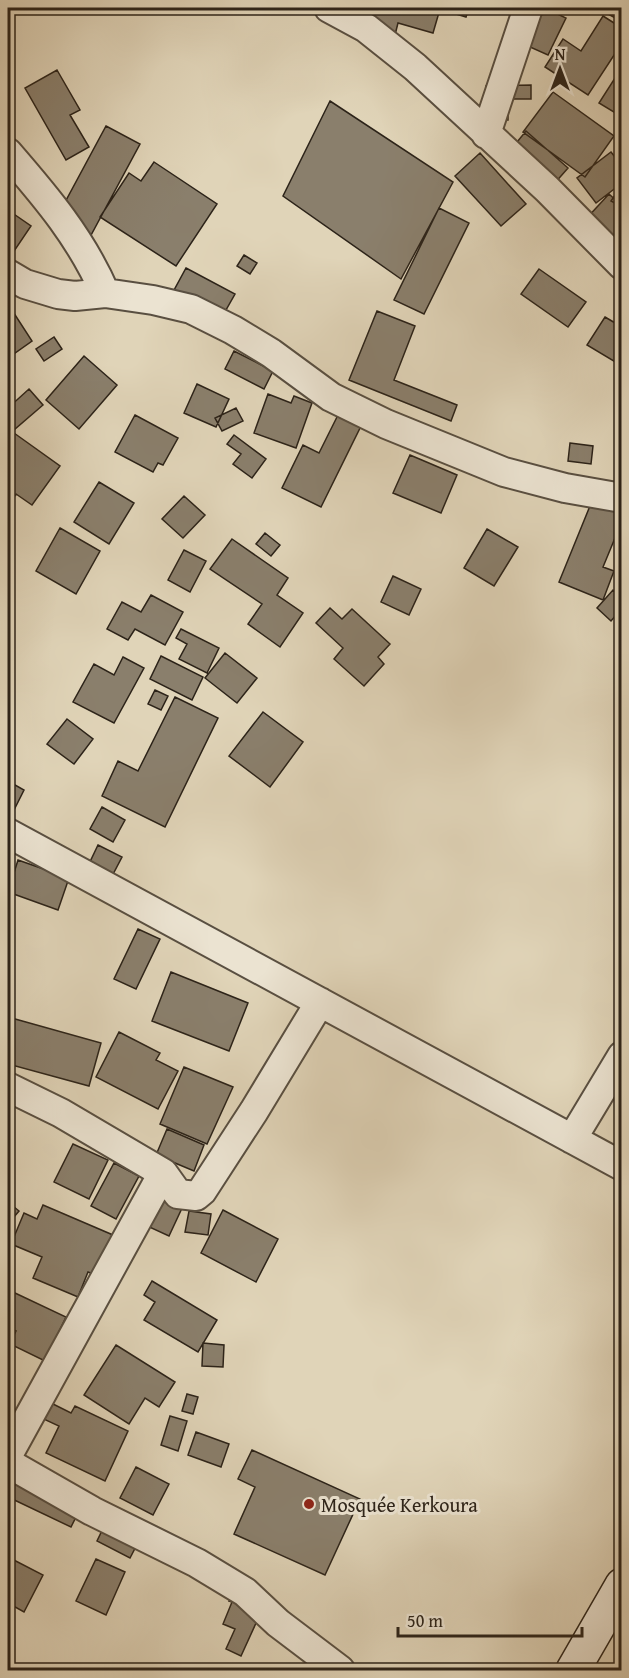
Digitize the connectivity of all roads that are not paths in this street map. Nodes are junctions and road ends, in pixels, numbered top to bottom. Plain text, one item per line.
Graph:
1 (329, 8) edge
2 (528, 8) edge
3 (486, 134) junction
4 (8, 153) edge
5 (621, 265) edge
6 (8, 274) edge
7 (105, 293) junction
8 (621, 498) edge
9 (8, 833) edge
10 (320, 1002) junction
11 (621, 1056) edge
12 (8, 1087) edge
13 (573, 1139) junction
14 (621, 1166) edge
15 (163, 1173) junction
16 (8, 1455) edge
17 (8, 1463) edge
18 (621, 1585) edge
19 (340, 1671) edge
20 (573, 1671) edge

1 - 3 street
2 - 3 street
3 - 5 street
4 - 7 street
6 - 7 street
7 - 8 street
9 - 10 street
10 - 13 street
10 - 15 street
11 - 13 street
12 - 15 street
13 - 14 street
15 - 16 street
17 - 19 street
18 - 20 main road

